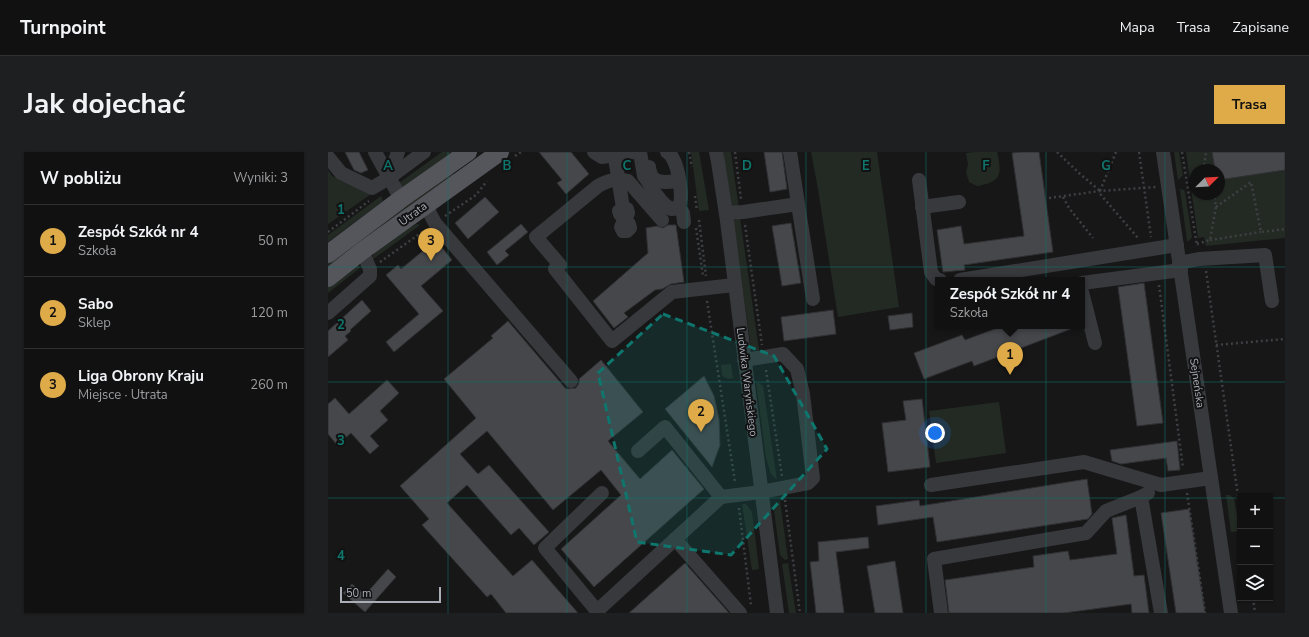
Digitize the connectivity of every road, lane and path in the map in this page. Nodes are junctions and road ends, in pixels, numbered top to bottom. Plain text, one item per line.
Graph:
1 (375, 152) edge
2 (398, 152) edge
3 (424, 152) edge
4 (468, 152) edge
5 (500, 152) edge
6 (594, 152) edge
7 (633, 152) edge
8 (640, 152) edge
9 (646, 152) edge
10 (667, 152) edge
11 (716, 152) edge
12 (735, 152) edge
13 (790, 152) edge
14 (1057, 152) edge
15 (1116, 152) edge
16 (1139, 152) edge
17 (1163, 152) edge
18 (1182, 152) edge
19 (1206, 152) edge
20 (615, 153) edge
21 (328, 157) edge
22 (1204, 164) edge
23 (648, 176) junction
24 (389, 178) junction
25 (619, 180) junction
26 (918, 180) dead end
27 (679, 181) junction
28 (664, 182) junction
29 (1144, 189) junction
30 (691, 191) dead end
31 (1100, 191) junction
32 (658, 196) junction
33 (1063, 197) junction
34 (1049, 198) dead end
35 (401, 199) junction
36 (1215, 200) edge
37 (959, 202) dead end
38 (425, 204) junction
39 (798, 204) junction
40 (678, 207) junction
41 (922, 207) junction
42 (1216, 207) junction
43 (743, 212) junction
44 (726, 213) junction
45 (624, 214) dead end
46 (691, 218) junction
47 (662, 220) dead end
48 (1285, 229) edge
49 (1262, 232) junction
50 (1093, 238) dead end
51 (1210, 240) junction
52 (1197, 244) junction
53 (1177, 245) junction
54 (1147, 250) junction
55 (362, 251) junction
56 (328, 254) edge
57 (1199, 260) junction
58 (1180, 266) junction
59 (1157, 273) junction
60 (979, 277) edge
61 (328, 278) edge
62 (935, 278) edge
63 (1085, 283) edge
64 (734, 285) junction
65 (705, 289) junction
66 (812, 299) dead end
67 (1272, 301) dead end
68 (1085, 304) edge
69 (328, 313) edge
70 (1285, 339) edge
71 (1095, 343) dead end
72 (1216, 345) junction
73 (764, 357) junction
74 (744, 360) junction
75 (571, 381) dead end
76 (638, 450) dead end
77 (1211, 478) junction
78 (1185, 481) junction
79 (931, 485) dead end
80 (1161, 485) junction
81 (784, 488) junction
82 (761, 492) junction
83 (602, 493) dead end
84 (1238, 493) edge
85 (737, 496) junction
86 (721, 497) junction
87 (1141, 497) junction
88 (675, 539) junction
89 (1253, 601) edge
90 (746, 609) edge
91 (777, 613) edge
92 (800, 613) edge
93 (940, 613) edge
94 (1161, 613) edge
95 (1205, 613) edge
96 (1231, 613) edge
97 (1255, 613) edge

1 - 24 street
2 - 24 street
3 - 24 street
4 - 35 main road, Utrata
5 - 38 main road, Utrata
6 - 20 street
7 - 20 street
8 - 23 street
9 - 23 street
10 - 27 street
11 - 44 street, Ludwika Waryńskiego
12 - 43 path
13 - 39 street
14 - 31 path
15 - 31 path
16 - 29 path
17 - 53 street, Sejneńska
18 - 52 path
19 - 22 path
20 - 25 street
21 - 24 street
23 - 28 street
23 - 32 street
24 - 35 street
25 - 45 street
25 - 47 street
25 - 65 street
26 - 41 street
27 - 28 street
27 - 40 street
28 - 32 street
29 - 31 path
29 - 54 path
30 - 46 path
31 - 33 path
31 - 54 path
32 - 40 street
33 - 34 path
33 - 50 path
35 - 56 main road, Utrata
36 - 42 path
37 - 41 street
38 - 55 main road, Utrata
38 - 75 street
39 - 43 street
39 - 66 street
40 - 46 street
41 - 62 street
42 - 49 path
42 - 51 path
43 - 44 street
43 - 73 path
44 - 64 street, Ludwika Waryńskiego
46 - 65 path
48 - 49 path
49 - 51 path
51 - 52 path
52 - 57 path
53 - 54 street
53 - 58 street, Sejneńska
54 - 60 street
55 - 61 main road, Utrata
55 - 69 street
57 - 58 street
57 - 67 street
57 - 72 path
58 - 59 street
58 - 77 street, Sejneńska
59 - 63 street
59 - 78 path
64 - 65 street
64 - 74 street, Ludwika Waryńskiego
65 - 85 path
68 - 71 street
70 - 72 path
72 - 84 path
73 - 74 street
73 - 81 path
73 - 81 street
74 - 82 street, Ludwika Waryńskiego
76 - 86 street
77 - 78 street
77 - 96 street, Sejneńska
78 - 80 street
78 - 95 path
79 - 80 street
80 - 87 street
81 - 82 street
81 - 92 path
82 - 85 street
82 - 91 street, Ludwika Waryńskiego
83 - 88 street
85 - 86 street
85 - 90 path
86 - 88 street
87 - 93 street
87 - 94 street
88 - 90 street
89 - 97 path

